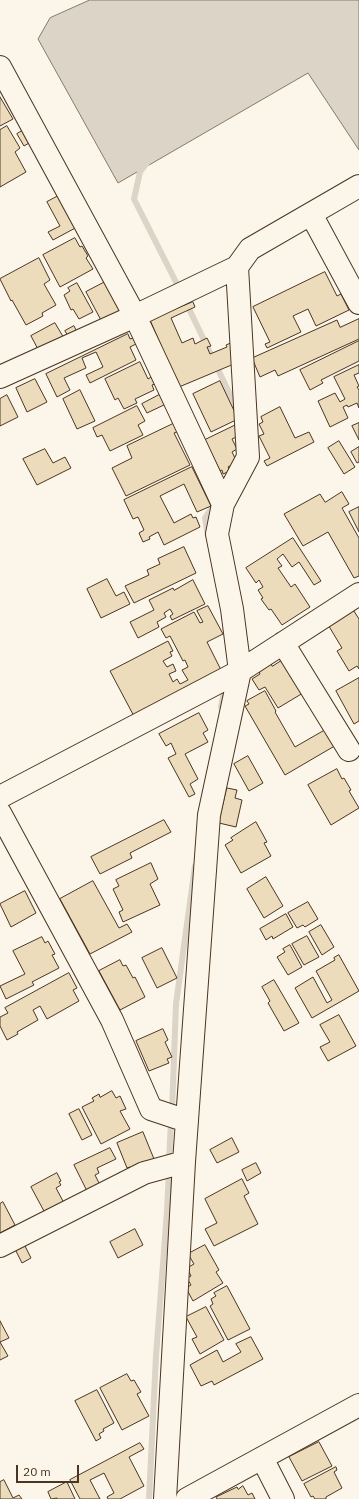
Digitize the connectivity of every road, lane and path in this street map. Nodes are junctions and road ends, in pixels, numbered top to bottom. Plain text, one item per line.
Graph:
1 (0, 67) edge
2 (359, 186) edge
3 (311, 214) junction
4 (237, 267) junction
5 (359, 303) edge
6 (135, 316) junction
7 (0, 377) edge
8 (224, 504) junction
9 (359, 594) edge
10 (283, 643) junction
11 (240, 672) junction
12 (349, 750) dead end
13 (0, 797) edge
14 (0, 814) edge
15 (187, 1121) junction
16 (184, 1162) junction
17 (0, 1246) edge
18 (359, 1405) edge
19 (262, 1458) junction
20 (196, 1497) edge
21 (165, 1499) edge
22 (282, 1499) edge

1 - 6 street
2 - 3 street
3 - 4 street
3 - 5 street
4 - 6 street
4 - 8 street
6 - 7 street
6 - 8 street
8 - 11 street
9 - 10 street
10 - 11 street
10 - 12 street
11 - 13 street
11 - 15 street
14 - 15 street
15 - 16 street
16 - 17 street
16 - 21 street
18 - 19 street
19 - 20 street
19 - 22 street

